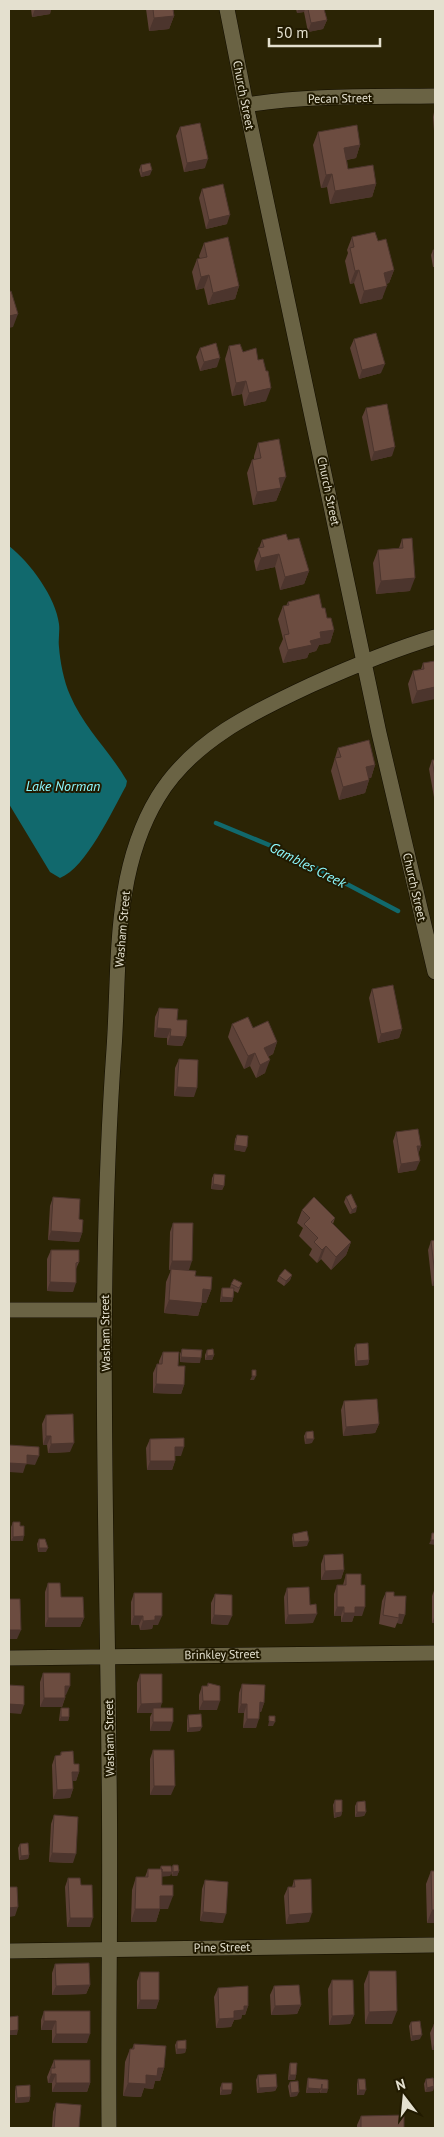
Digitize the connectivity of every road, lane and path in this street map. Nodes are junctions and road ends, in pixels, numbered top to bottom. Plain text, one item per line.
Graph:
1 (228, 9) edge
2 (435, 96) edge
3 (246, 105) junction
4 (435, 637) edge
5 (365, 662) junction
6 (435, 972) edge
7 (9, 1310) edge
8 (104, 1310) junction
9 (435, 1653) edge
10 (108, 1657) junction
11 (9, 1658) edge
12 (435, 1945) edge
13 (109, 1949) junction
14 (9, 1950) edge
15 (109, 2128) edge

1 - 3 street, Church Street
2 - 3 street, Pecan Street
3 - 5 street, Church Street
4 - 5 street, Washam Street
5 - 6 street, Church Street
5 - 8 street, Washam Street
7 - 8 street
8 - 10 street, Washam Street
9 - 10 street, Brinkley Street
10 - 11 street, Brinkley Street
10 - 13 street, Washam Street
12 - 13 street, Pine Street
13 - 14 street, Pine Street
13 - 15 street, Washam Street

